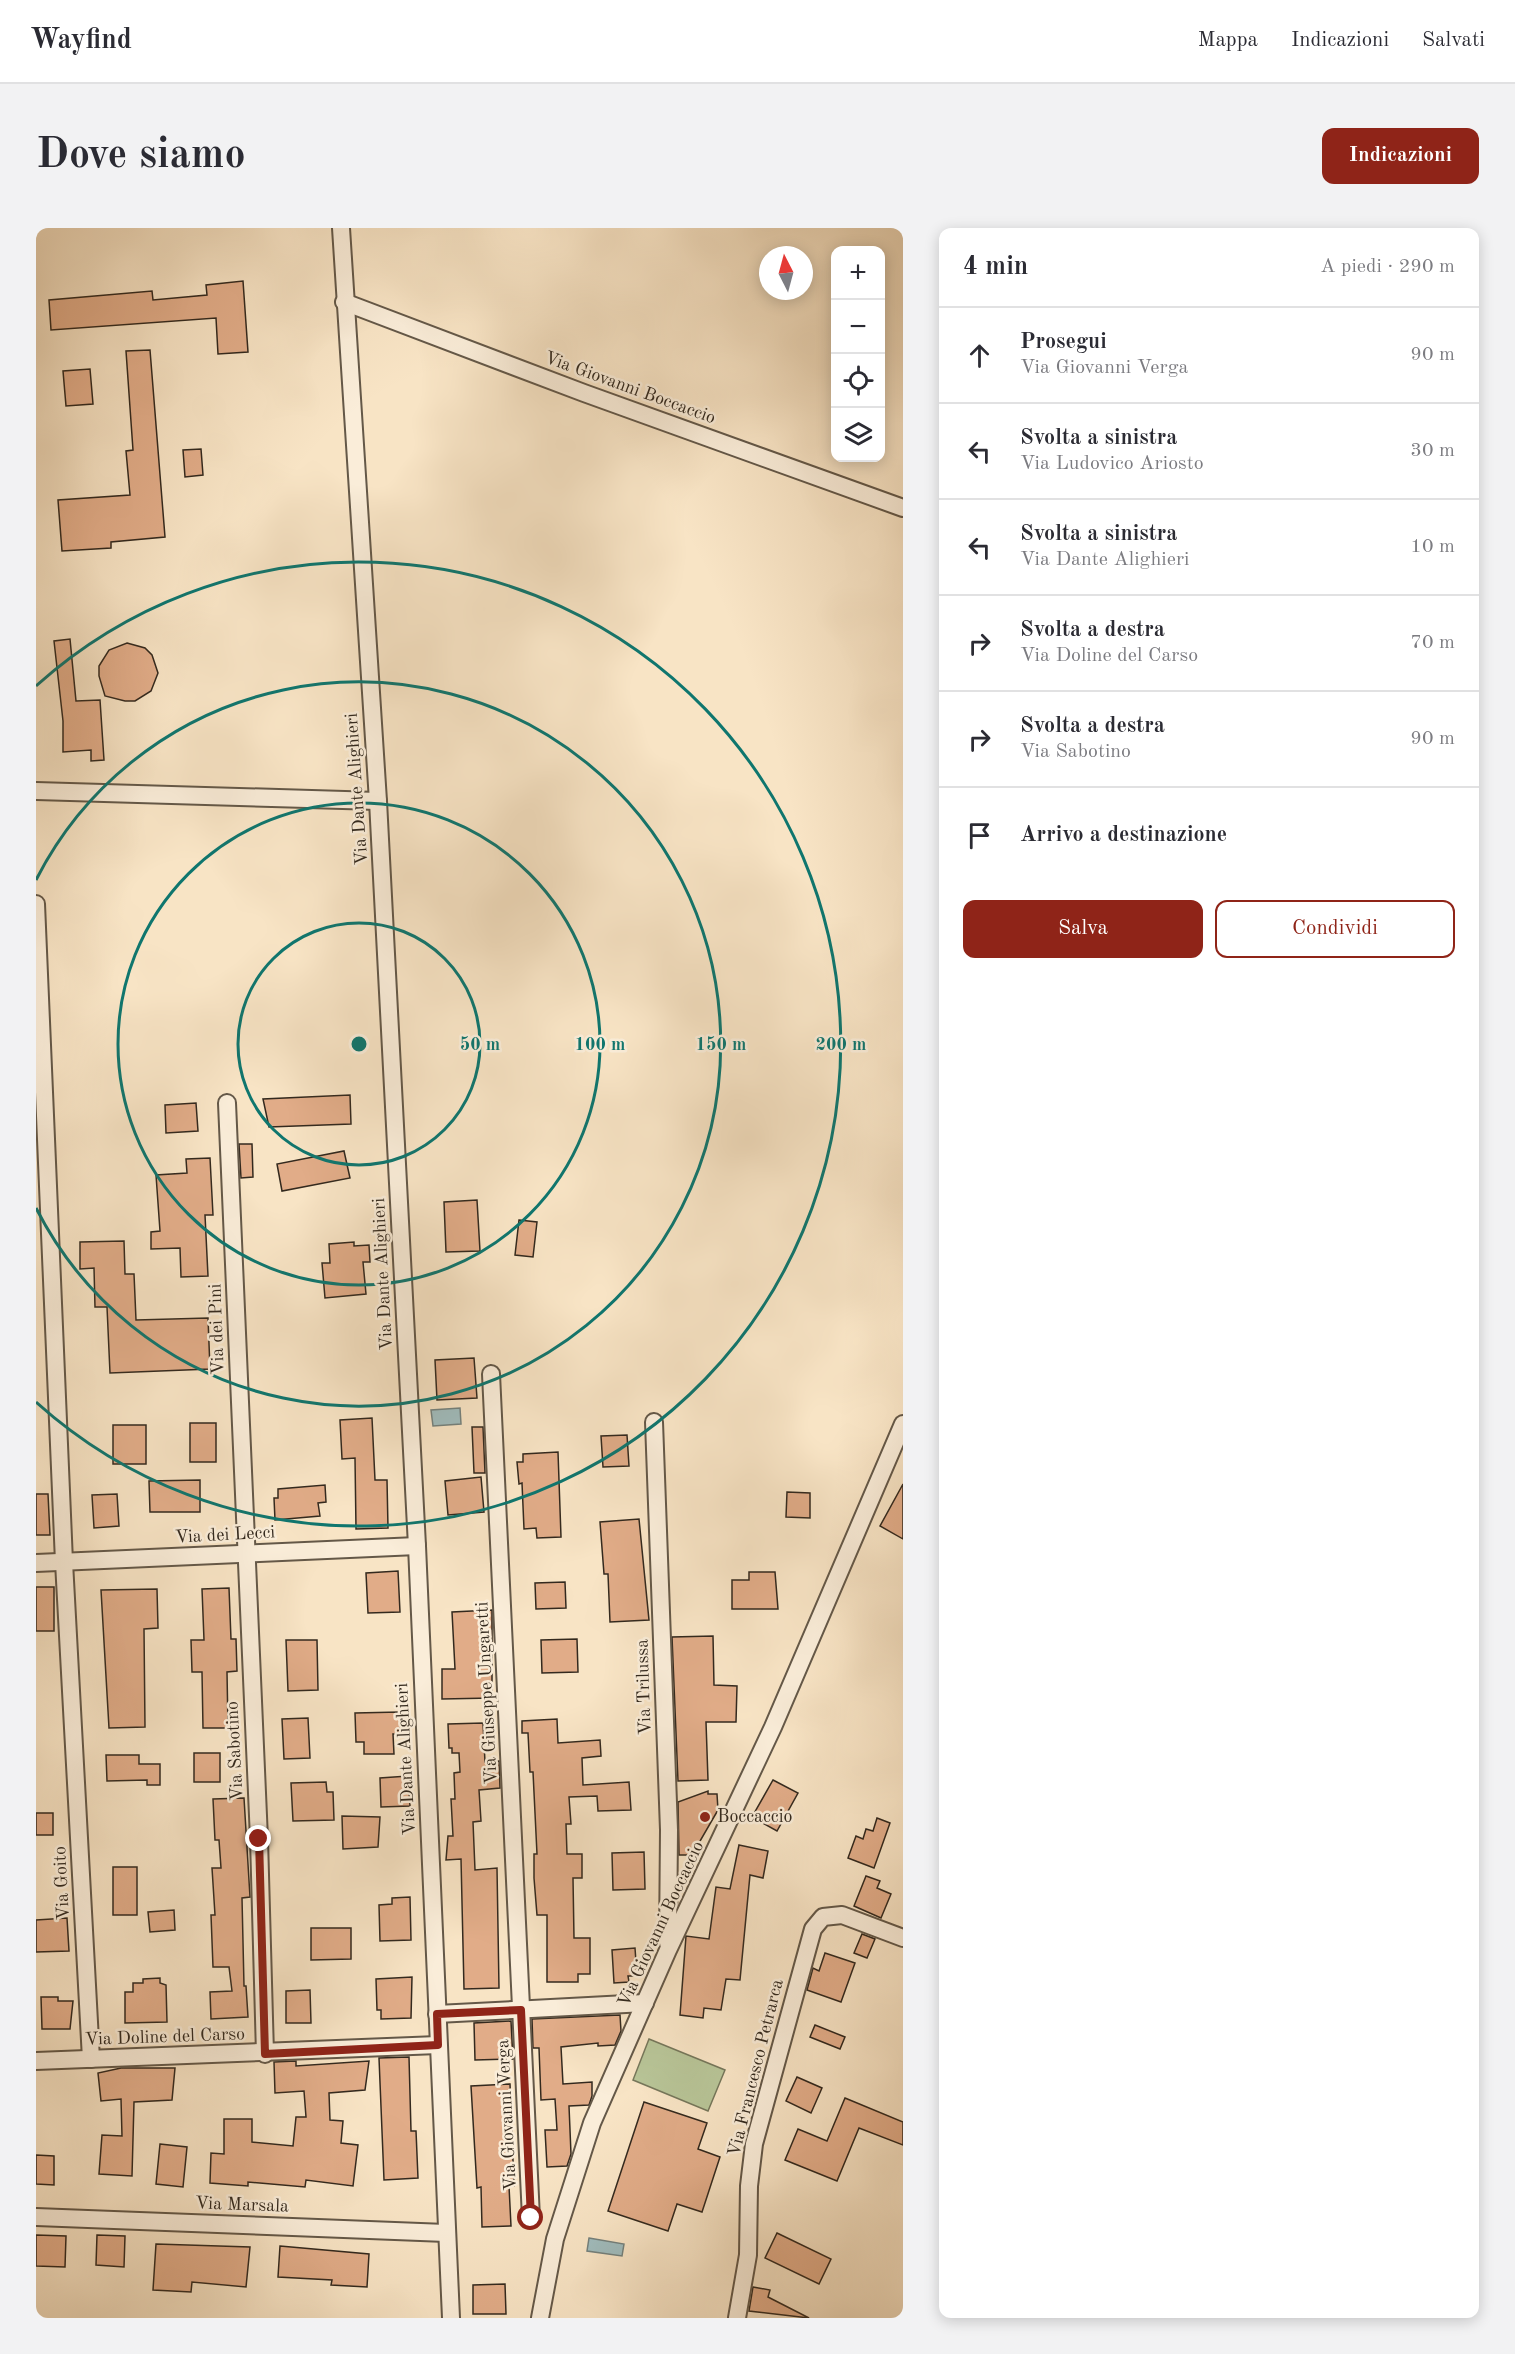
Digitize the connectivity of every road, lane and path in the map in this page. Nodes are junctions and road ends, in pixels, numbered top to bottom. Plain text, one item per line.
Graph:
1 (341, 228) edge
2 (344, 302) junction
3 (903, 508) edge
4 (36, 791) edge
5 (378, 801) junction
6 (36, 904) edge
7 (227, 1103) dead end
8 (491, 1374) dead end
9 (654, 1422) dead end
10 (903, 1424) edge
11 (417, 1546) junction
12 (245, 1554) junction
13 (64, 1562) junction
14 (36, 1563) edge
15 (903, 1938) edge
16 (668, 1950) junction
17 (645, 2003) junction
18 (521, 2010) junction
19 (437, 2014) junction
20 (438, 2045) junction
21 (265, 2054) junction
22 (91, 2059) junction
23 (36, 2061) edge
24 (36, 2217) edge
25 (531, 2218) dead end
26 (446, 2233) junction
27 (451, 2318) edge
28 (540, 2318) edge
29 (737, 2318) edge

1 - 2 street, Via Dante Alighieri
2 - 3 street, Via Giovanni Boccaccio
2 - 5 street, Via Dante Alighieri
4 - 5 street
5 - 11 street, Via Dante Alighieri
6 - 13 street, Via Goito
7 - 12 street, Via dei Pini
8 - 18 street, Via Giuseppe Ungaretti
9 - 16 street, Via Trilussa
10 - 16 street, Via Giovanni Boccaccio
11 - 12 street, Via dei Lecci
11 - 19 street, Via Dante Alighieri
12 - 13 street, Via dei Lecci
12 - 21 street, Via Sabotino
13 - 14 street, Via dei Lecci
13 - 22 street, Via Goito
15 - 29 street, Via Francesco Petrarca
16 - 17 street, Via Giovanni Boccaccio
17 - 18 street
17 - 28 street, Via Giovanni Boccaccio
18 - 19 street
18 - 25 street, Via Giovanni Verga
19 - 20 street, Via Dante Alighieri
20 - 21 street, Via Doline del Carso
20 - 26 street, Via Dante Alighieri
21 - 22 street, Via Doline del Carso
22 - 23 street, Via Doline del Carso
24 - 26 street, Via Marsala
26 - 27 street, Via Dante Alighieri

